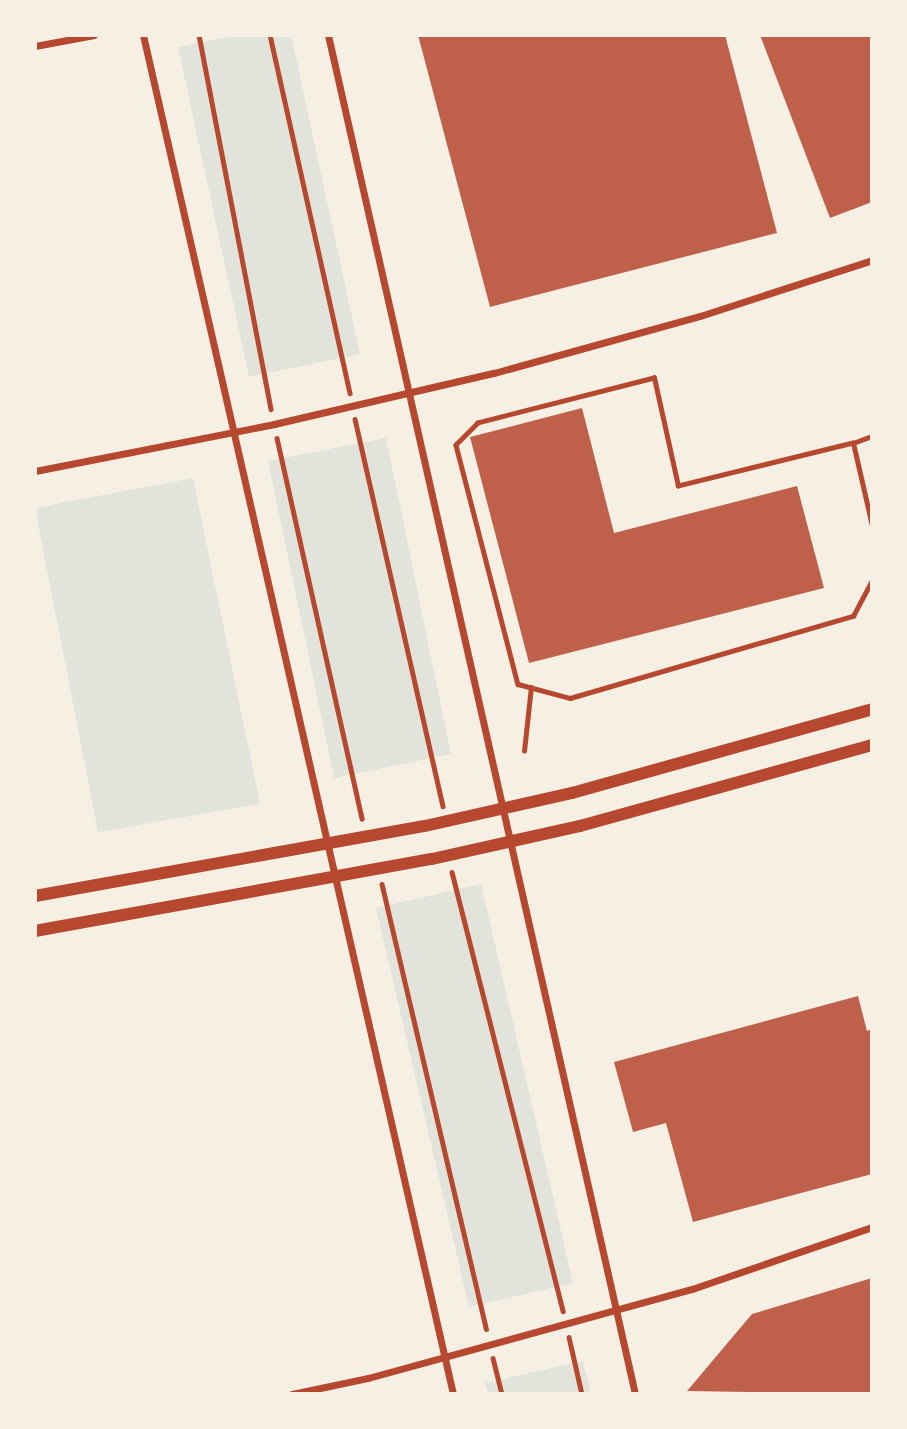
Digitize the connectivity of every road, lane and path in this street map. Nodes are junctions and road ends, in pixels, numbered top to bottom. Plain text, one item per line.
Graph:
1 (94, 35) edge
2 (143, 35) edge
3 (200, 35) edge
4 (270, 35) edge
5 (328, 35) edge
6 (35, 46) edge
7 (872, 260) edge
8 (410, 393) junction
9 (353, 407) junction
10 (274, 424) junction
11 (234, 433) junction
12 (872, 436) edge
13 (852, 443) junction
14 (35, 471) edge
15 (872, 526) edge
16 (872, 581) edge
17 (531, 687) junction
18 (872, 709) edge
19 (872, 745) edge
20 (524, 751) dead end
21 (504, 808) junction
22 (447, 821) junction
23 (366, 838) junction
24 (512, 841) junction
25 (328, 845) junction
26 (448, 855) junction
27 (379, 870) junction
28 (335, 878) junction
29 (35, 896) edge
30 (35, 931) edge
31 (872, 1227) edge
32 (618, 1309) junction
33 (566, 1324) junction
34 (490, 1345) junction
35 (444, 1357) junction
36 (292, 1394) edge
37 (453, 1394) edge
38 (502, 1394) edge
39 (582, 1394) edge
40 (635, 1394) edge

1 - 6 street
2 - 11 street
3 - 10 path
4 - 9 path
5 - 8 street
7 - 8 street
8 - 9 street
8 - 21 street
9 - 10 street
9 - 22 path
10 - 11 street
10 - 23 path
11 - 14 street
11 - 25 street
12 - 13 path
13 - 15 path
13 - 17 path
16 - 17 path
17 - 20 path
18 - 21 street
19 - 24 street
21 - 22 street
21 - 24 street
22 - 23 street
23 - 25 street
24 - 26 street
24 - 32 street
25 - 28 street
25 - 29 street
26 - 27 street
26 - 33 path
27 - 28 street
27 - 34 path
28 - 30 street
28 - 35 street
31 - 32 street
32 - 33 street
32 - 40 street
33 - 34 street
33 - 39 path
34 - 35 street
34 - 38 path
35 - 36 street
35 - 37 street

